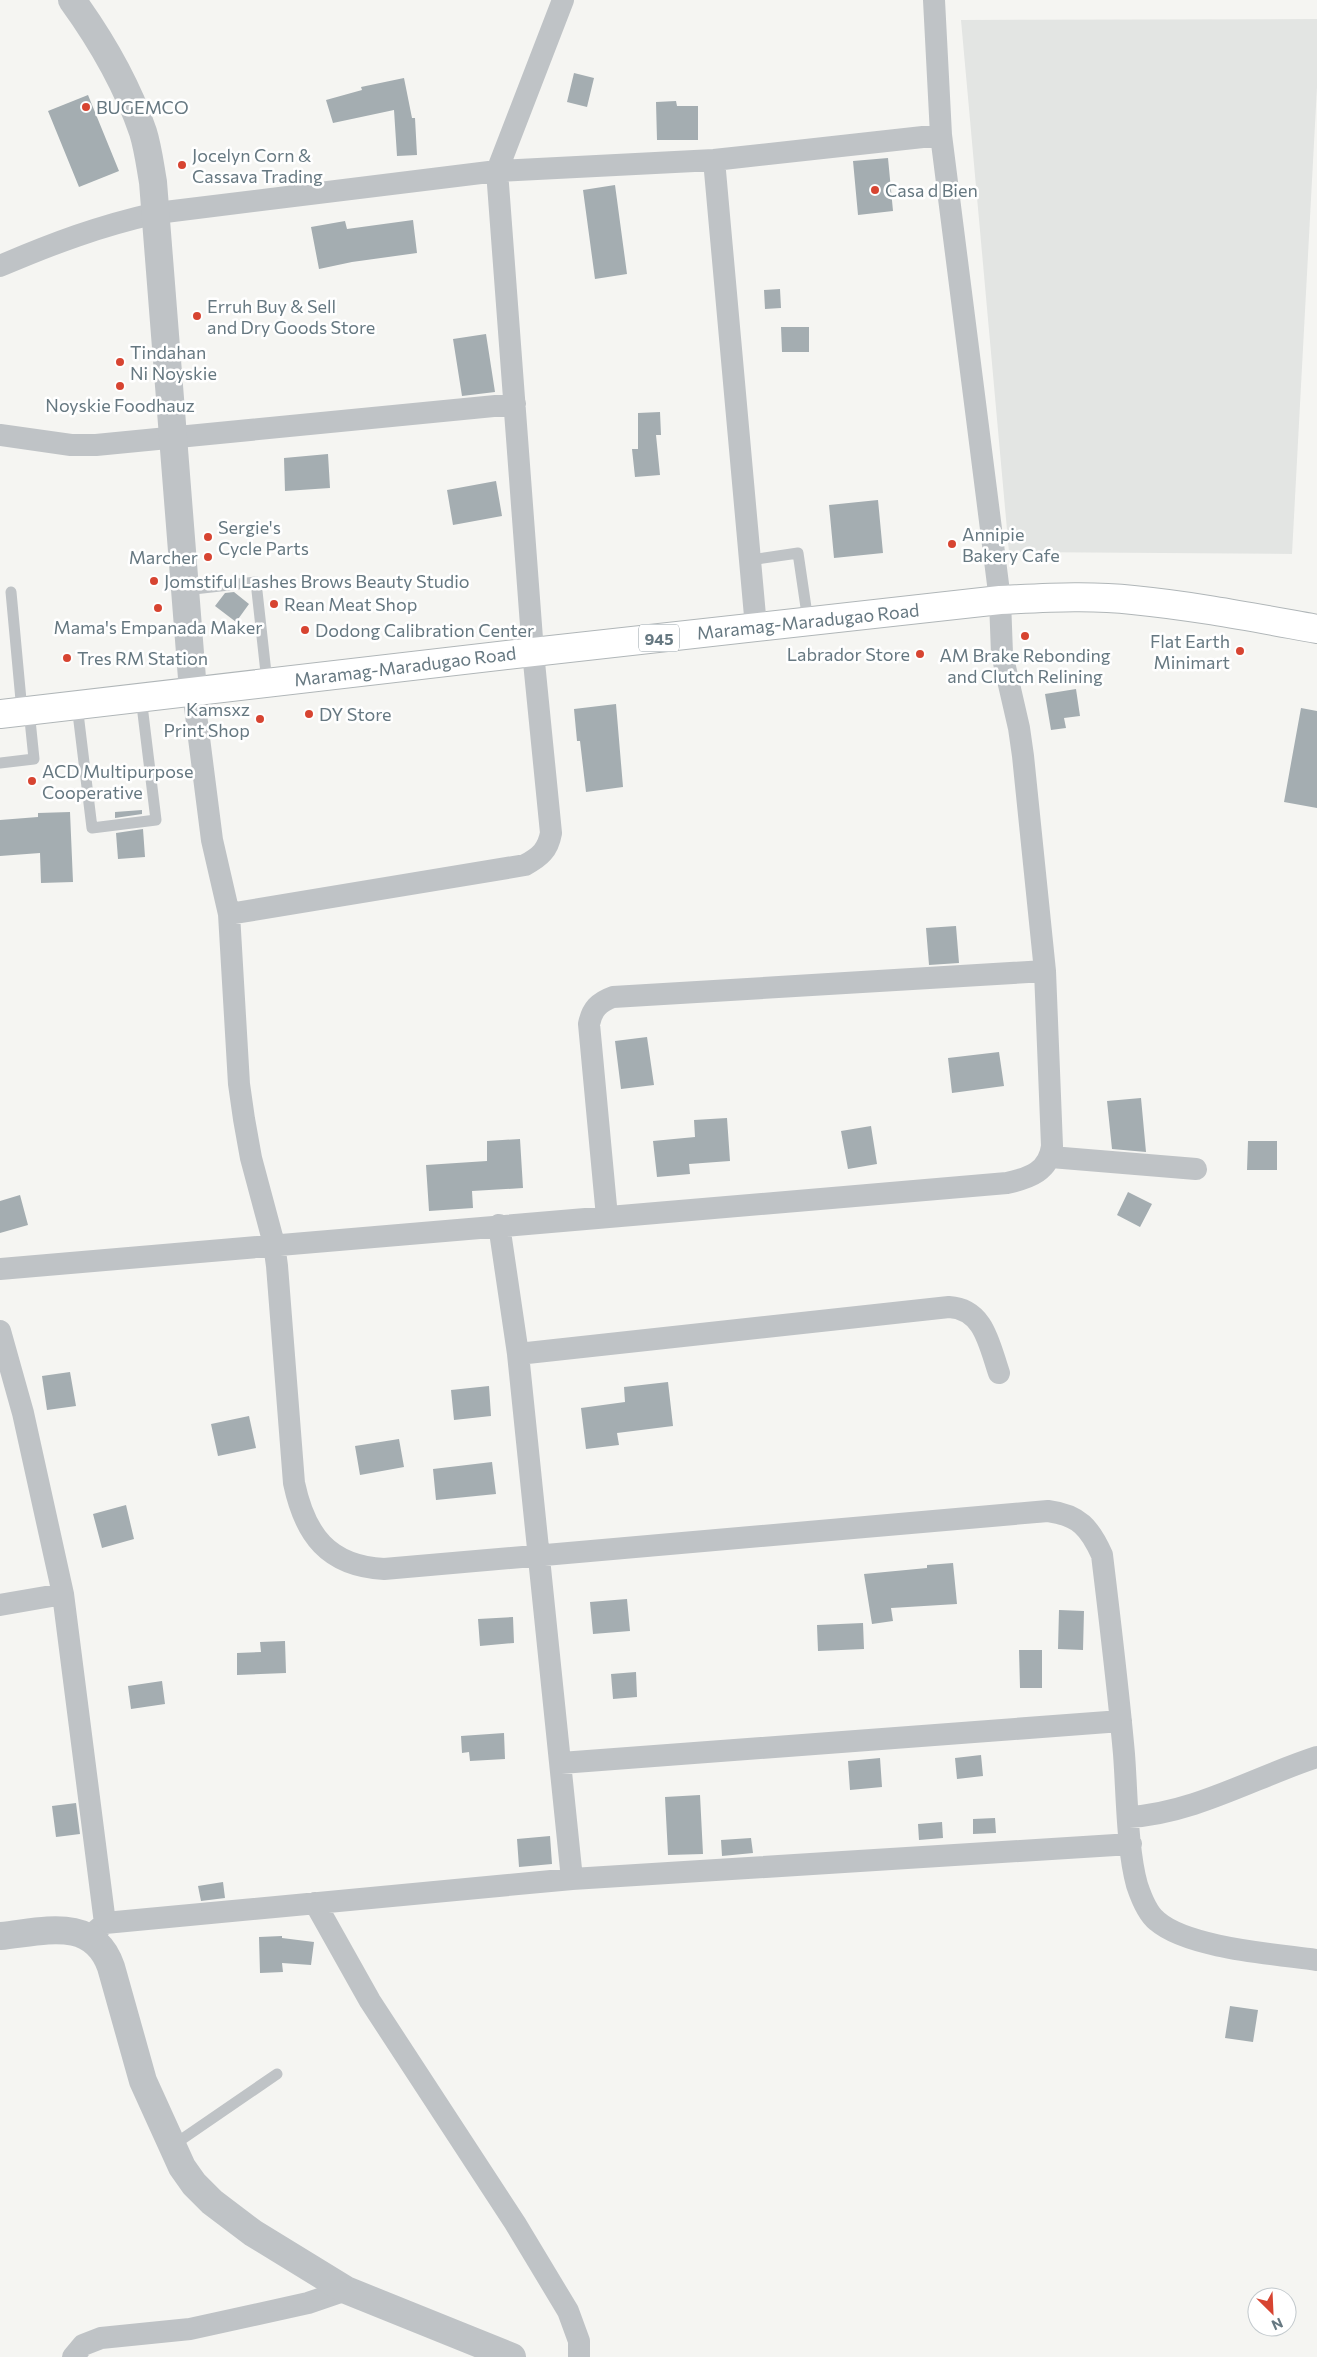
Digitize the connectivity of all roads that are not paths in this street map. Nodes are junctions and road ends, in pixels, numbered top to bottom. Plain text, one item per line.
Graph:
1 (72, 0) edge
2 (562, 0) edge
3 (934, 0) edge
4 (941, 135) junction
5 (714, 160) junction
6 (497, 171) junction
7 (157, 212) junction
8 (0, 266) edge
9 (515, 404) junction
10 (0, 435) edge
11 (173, 439) junction
12 (750, 560) junction
13 (185, 590) junction
14 (11, 592) dead end
15 (1000, 600) junction
16 (808, 621) junction
17 (756, 627) junction
18 (1317, 629) edge
19 (533, 652) junction
20 (267, 682) junction
21 (193, 691) junction
22 (141, 697) junction
23 (77, 705) junction
24 (17, 712) edge
25 (0, 763) edge
26 (229, 914) junction
27 (1045, 971) junction
28 (1051, 1157) junction
29 (1196, 1169) dead end
30 (607, 1217) junction
31 (499, 1225) junction
32 (274, 1244) junction
33 (0, 1269) edge
34 (0, 1331) edge
35 (518, 1354) junction
36 (999, 1373) dead end
37 (541, 1557) junction
38 (63, 1594) junction
39 (0, 1605) edge
40 (1121, 1721) junction
41 (1317, 1757) edge
42 (561, 1762) junction
43 (1129, 1817) junction
44 (1131, 1844) junction
45 (572, 1879) junction
46 (315, 1903) junction
47 (97, 1930) junction
48 (0, 1936) edge
49 (1317, 1960) edge
50 (277, 2074) dead end
51 (172, 2146) junction
52 (346, 2290) junction
53 (73, 2357) edge
54 (512, 2357) edge
55 (579, 2357) edge

1 - 7 street
2 - 6 street
3 - 4 street
4 - 5 street
4 - 15 street
5 - 6 street
5 - 12 street
6 - 7 street
6 - 9 street
7 - 8 street
7 - 11 street
9 - 11 street
9 - 19 street
10 - 11 street
11 - 13 street
12 - 16 lane
12 - 17 street
13 - 20 lane
13 - 21 street
14 - 24 lane
15 - 16 main road, Maramag-Maradugao Road / 945
15 - 18 main road, Maramag-Maradugao Road / 945
15 - 27 street
16 - 17 main road, Maramag-Maradugao Road / 945
17 - 19 main road, Maramag-Maradugao Road / 945
19 - 20 main road, Maramag-Maradugao Road / 945
19 - 26 street
20 - 21 main road, Maramag-Maradugao Road / 945
21 - 22 main road, Maramag-Maradugao Road / 945
21 - 26 street
22 - 23 main road, Maramag-Maradugao Road / 945
22 - 23 lane
23 - 24 main road, Maramag-Maradugao Road / 945
24 - 25 lane
26 - 32 street
27 - 28 street
27 - 30 street
28 - 29 street
28 - 30 street
30 - 31 street
31 - 32 street
31 - 35 street
32 - 33 street
32 - 37 street
34 - 38 street
35 - 36 street
35 - 37 street
37 - 40 street
37 - 42 street
38 - 39 street
38 - 47 street
40 - 42 street
40 - 43 street
41 - 43 street
42 - 45 street
43 - 44 street
44 - 45 street
44 - 49 street
45 - 46 street
46 - 47 street
46 - 55 street
47 - 48 street
47 - 51 street
50 - 51 lane
51 - 52 street
52 - 53 street
52 - 54 street

